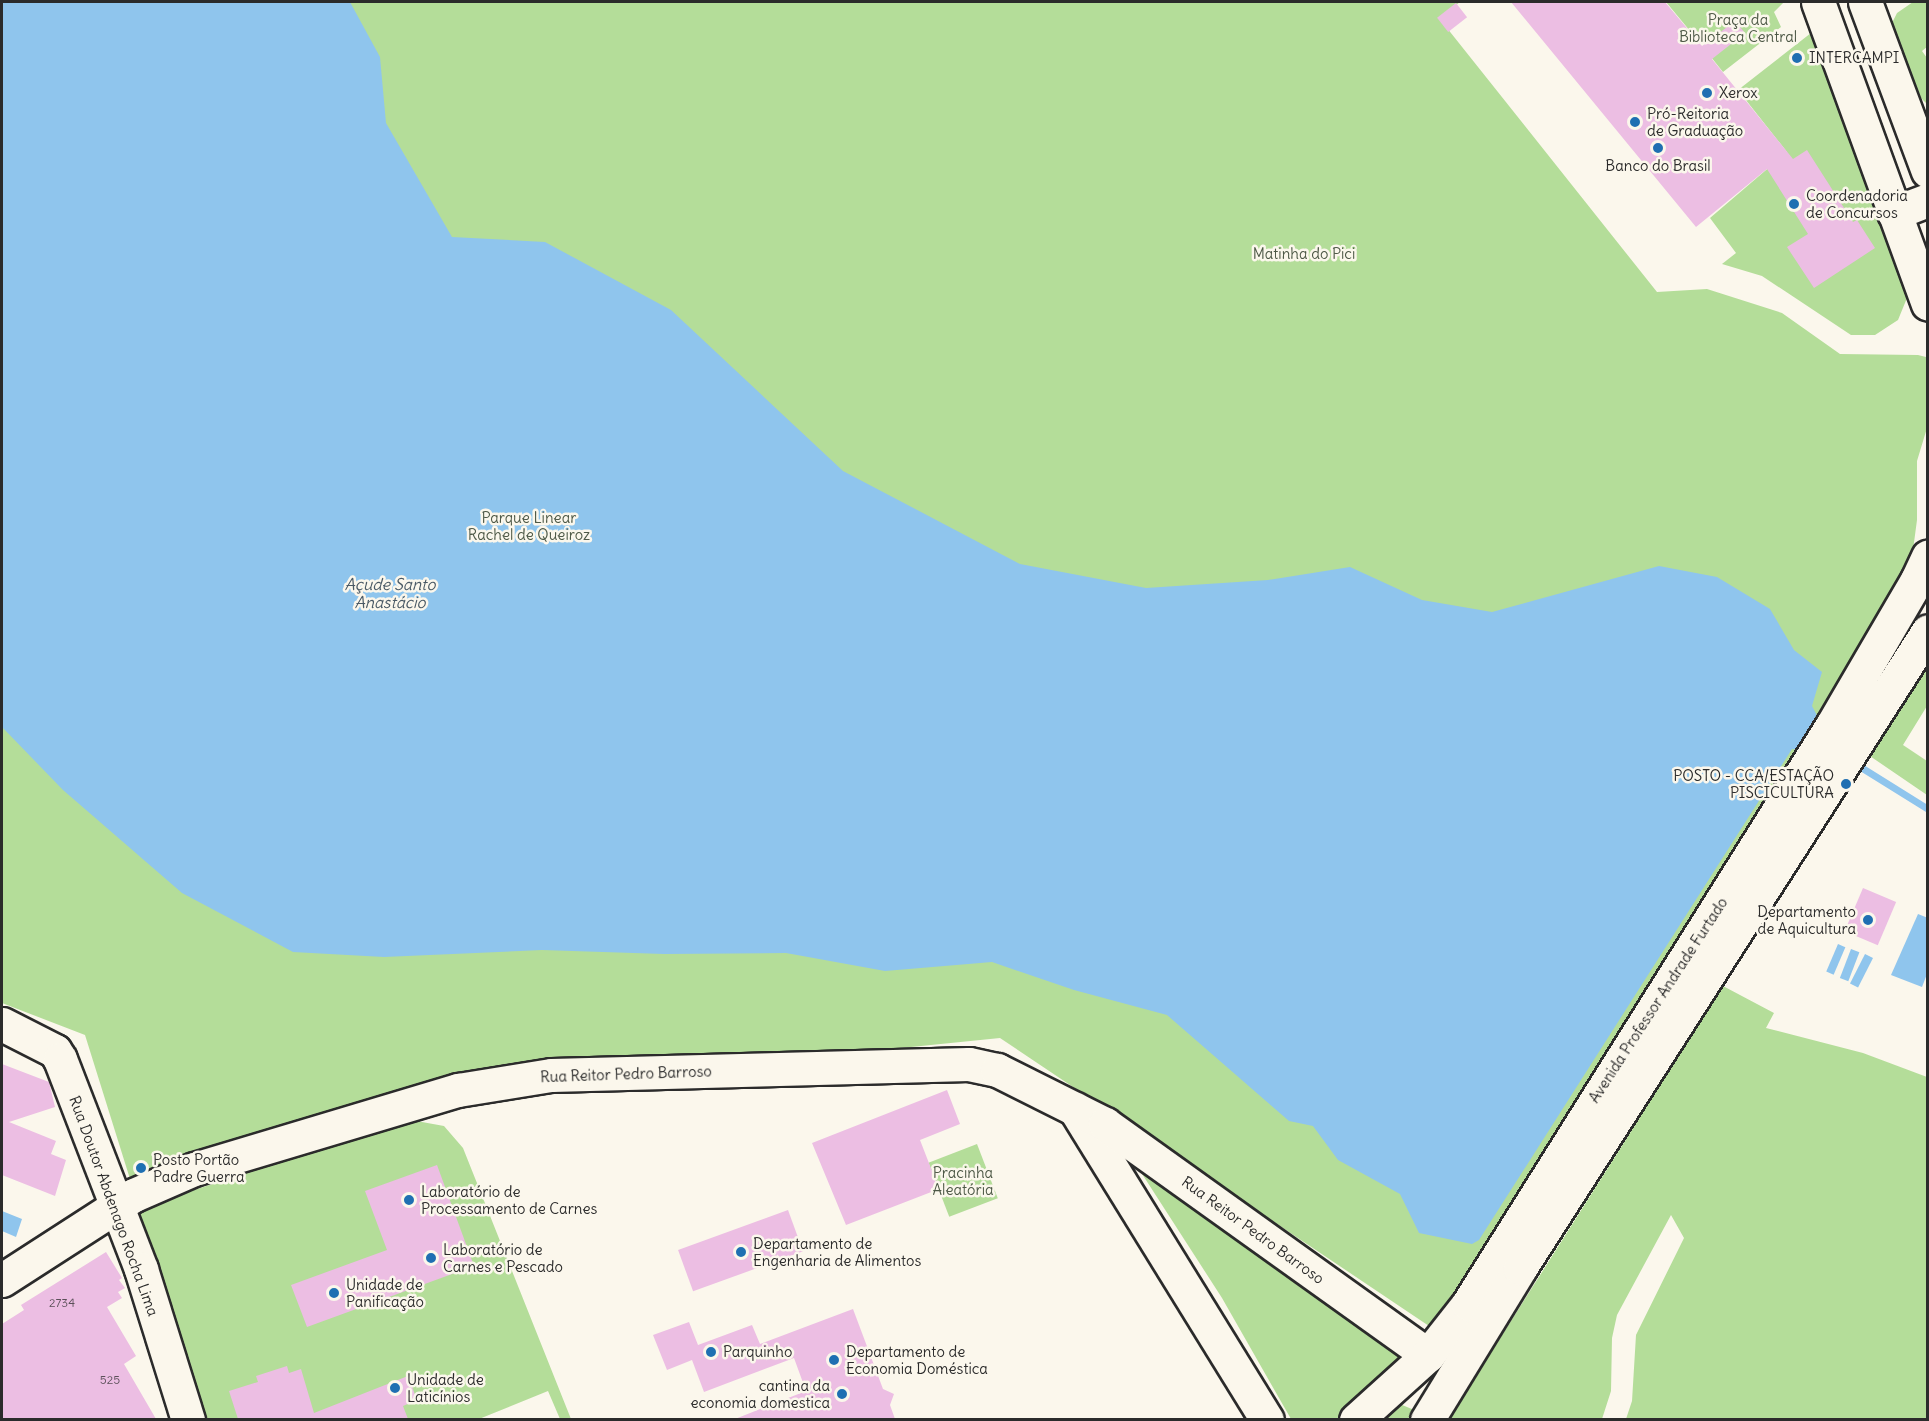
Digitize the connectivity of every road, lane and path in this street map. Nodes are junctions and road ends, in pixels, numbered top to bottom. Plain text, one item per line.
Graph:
1 (1818, 2) edge
2 (1865, 2) edge
3 (1928, 171) edge
4 (1928, 200) edge
5 (1894, 213) junction
6 (1928, 304) edge
7 (1928, 556) edge
8 (1928, 631) edge
9 (1843, 735) junction
10 (1823, 767) junction
11 (2, 1024) edge
12 (1075, 1109) junction
13 (117, 1206) junction
14 (2, 1280) edge
15 (1428, 1355) junction
16 (188, 1419) edge
17 (1267, 1419) edge
18 (1356, 1419) edge
19 (1427, 1419) edge

1 - 5 street
2 - 3 street
4 - 5 street
5 - 6 street
7 - 9 street, Avenida Professor Andrade Furtado
8 - 9 street, Avenida Professor Andrade Furtado
9 - 10 street, Avenida Professor Andrade Furtado
10 - 15 street, Avenida Professor Andrade Furtado
10 - 19 street, Avenida Professor Andrade Furtado
11 - 13 street, Rua Doutor Abdenago Rocha Lima
12 - 13 street, Rua Reitor Pedro Barroso
12 - 15 street, Rua Reitor Pedro Barroso
12 - 17 street
13 - 14 street, Rua Reitor Pedro Barroso
13 - 16 street, Rua Doutor Abdenago Rocha Lima
15 - 18 street, Avenida Professor Andrade Furtado

